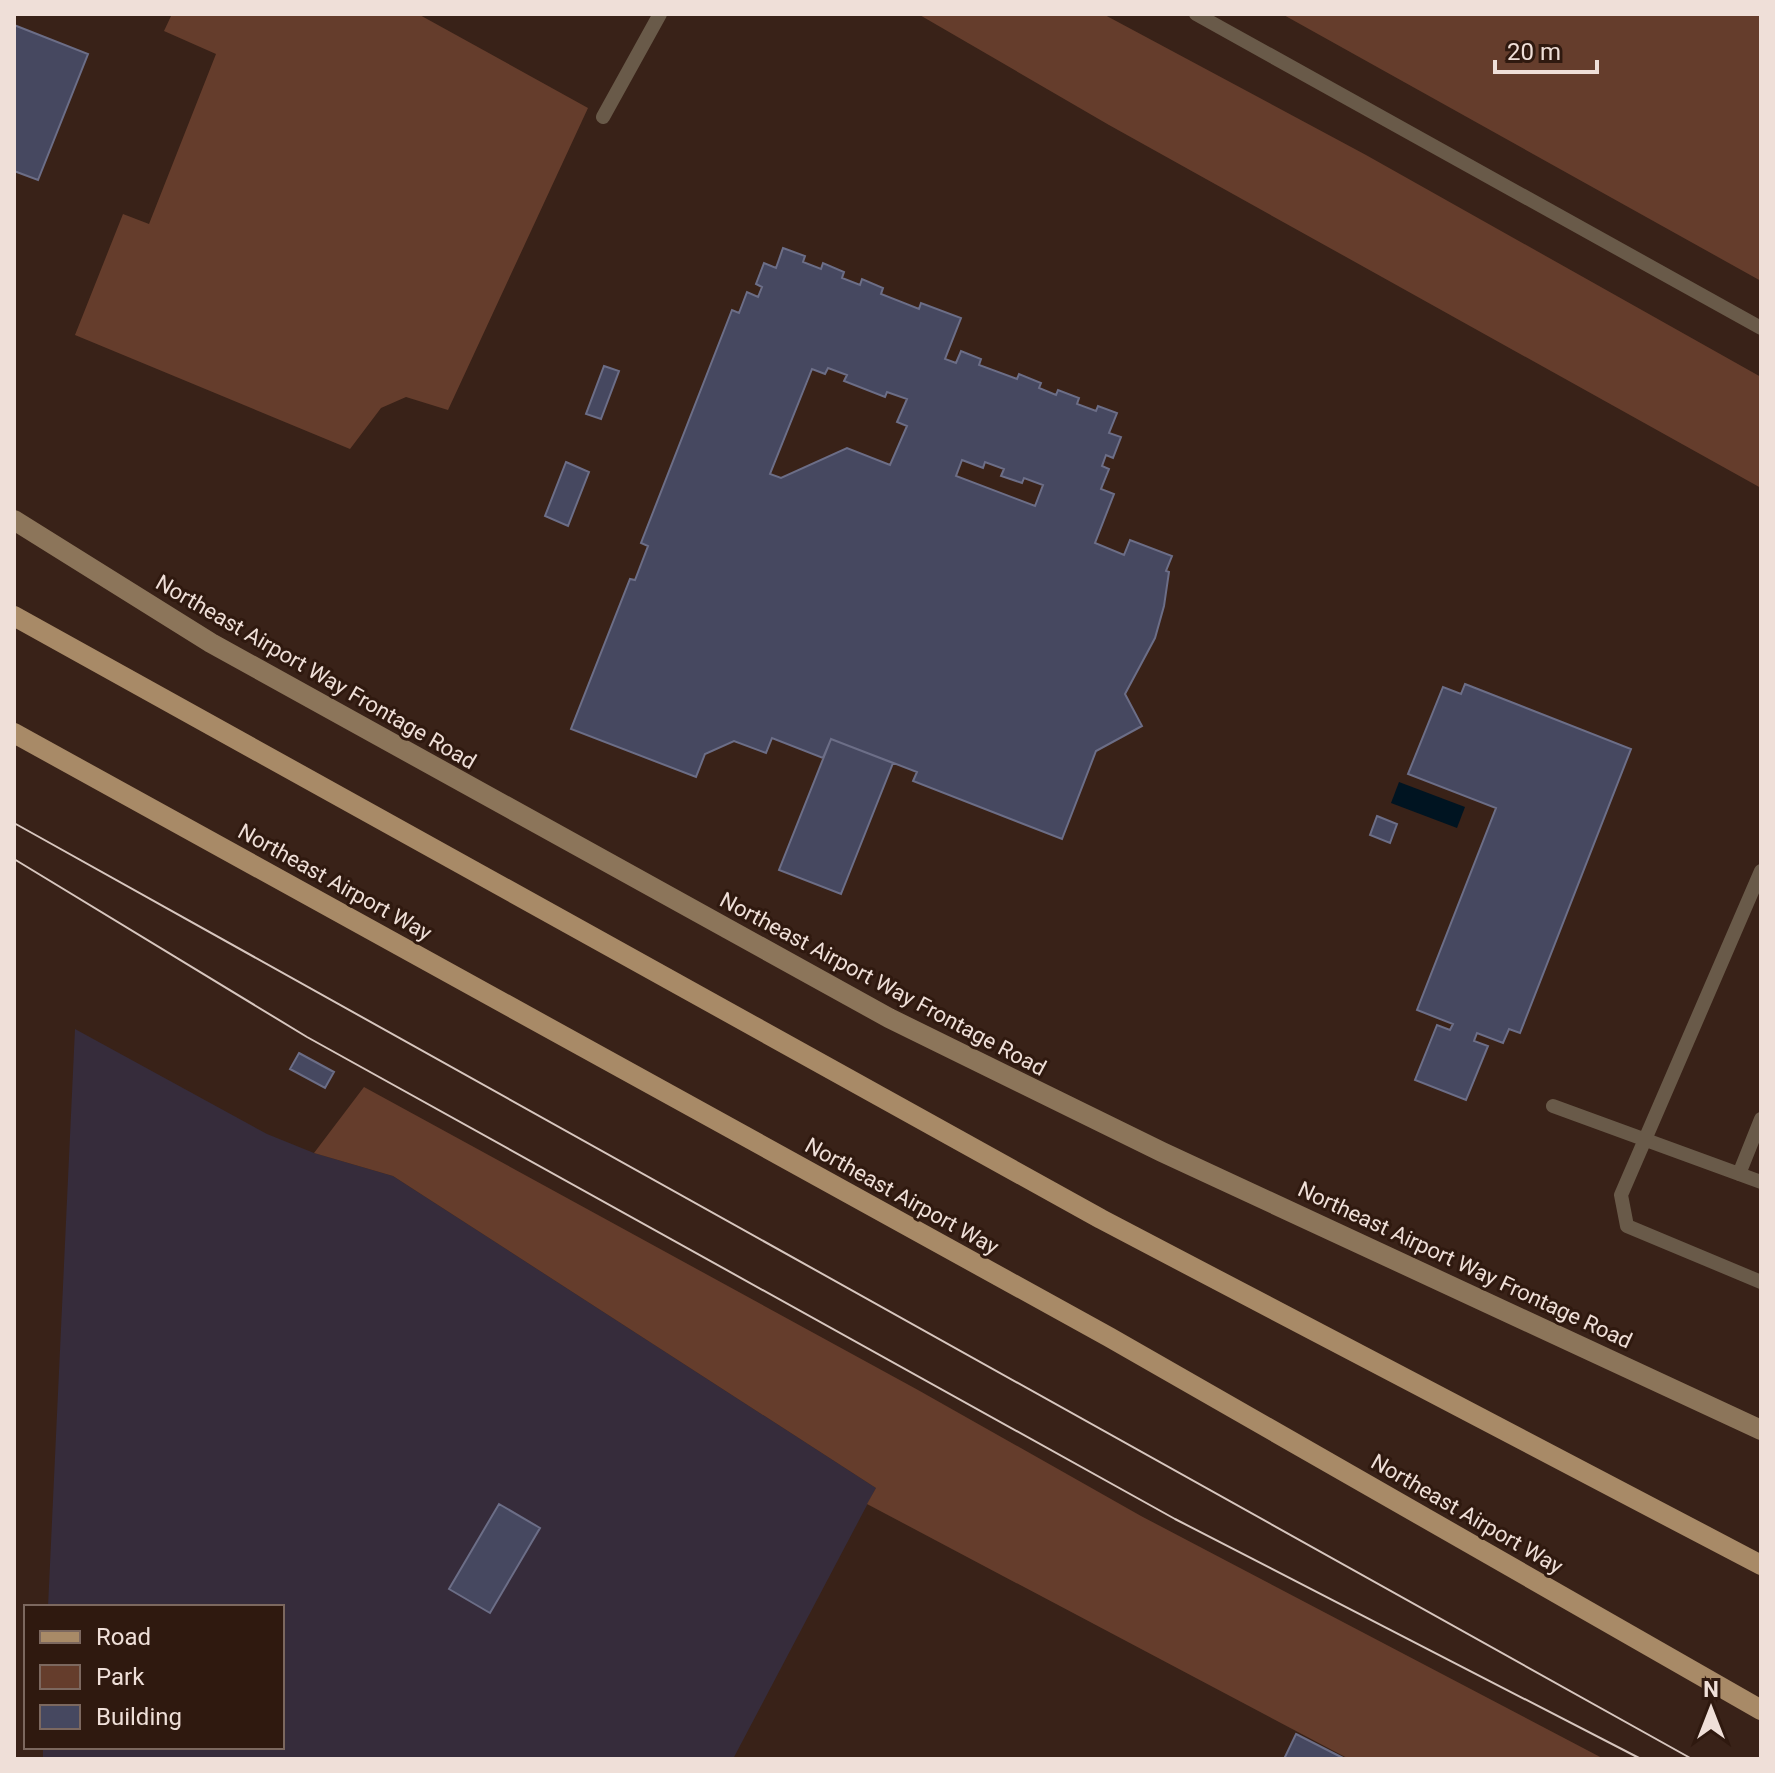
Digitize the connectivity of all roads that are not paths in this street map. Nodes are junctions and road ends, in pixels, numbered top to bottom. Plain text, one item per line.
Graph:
1 (660, 14) edge
2 (1196, 14) edge
3 (603, 117) dead end
4 (1761, 328) edge
5 (14, 520) edge
6 (14, 616) edge
7 (14, 733) edge
8 (1761, 871) edge
9 (1553, 1106) dead end
10 (1761, 1119) edge
11 (1647, 1140) junction
12 (1739, 1174) junction
13 (1761, 1182) edge
14 (1761, 1282) edge
15 (1761, 1430) edge
16 (1761, 1565) edge
17 (1760, 1711) edge

1 - 3 lane
2 - 4 lane
5 - 15 street, Northeast Airport Way Frontage Road
6 - 16 main road
7 - 17 main road, Northeast Airport Way
8 - 11 lane
9 - 11 lane
10 - 12 lane
11 - 12 lane
11 - 14 lane
12 - 13 lane

